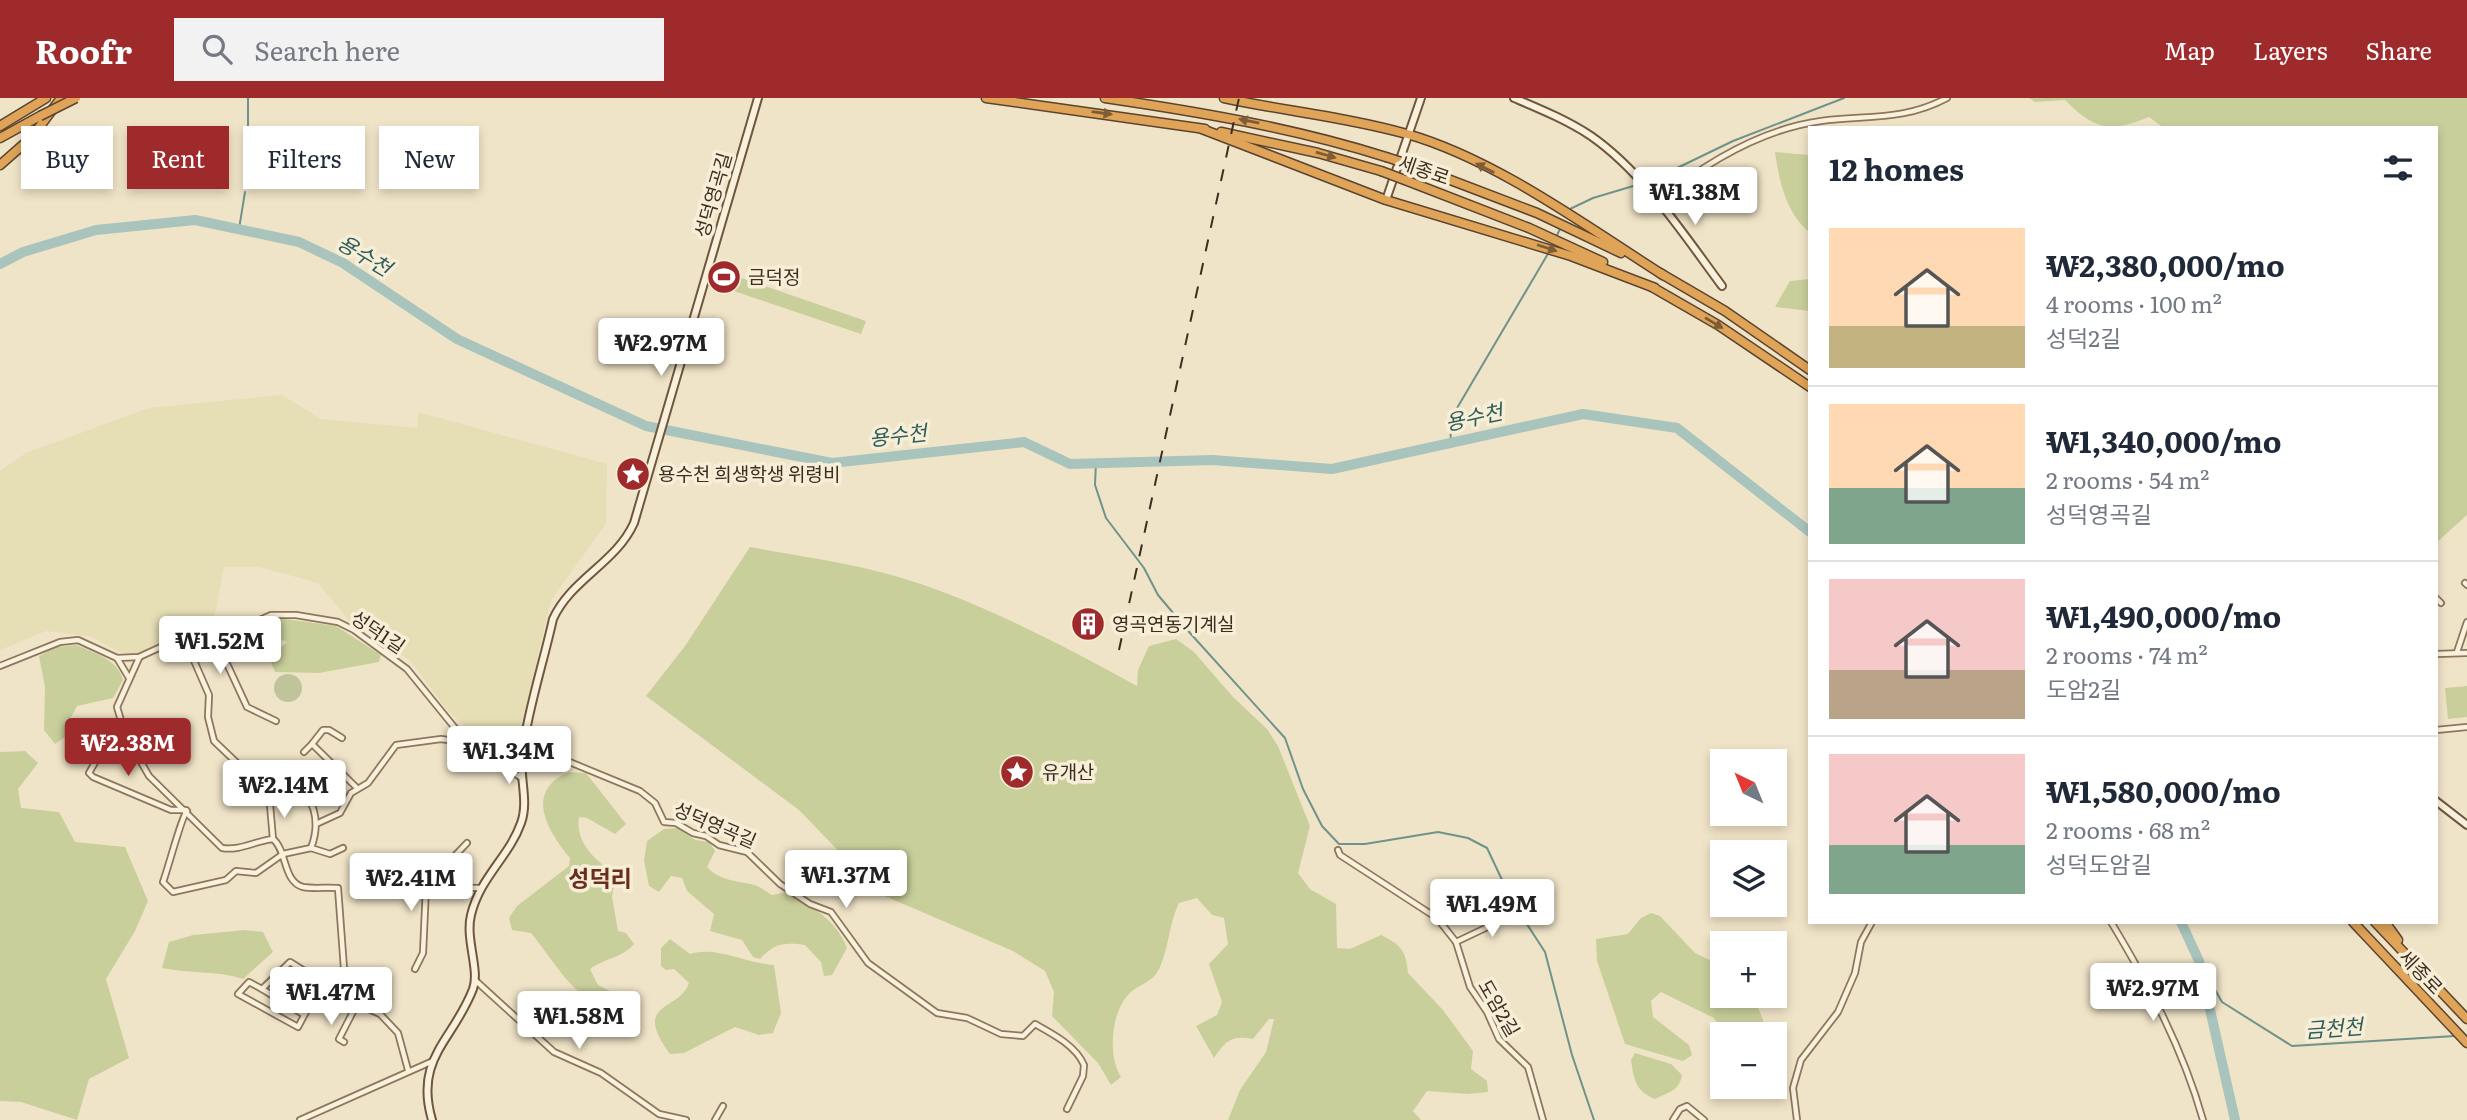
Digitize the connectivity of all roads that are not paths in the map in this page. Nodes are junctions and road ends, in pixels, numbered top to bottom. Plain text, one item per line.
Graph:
1 (46, 98) edge
2 (61, 98) edge
3 (76, 98) edge
4 (758, 98) edge
5 (986, 98) edge
6 (1105, 98) edge
7 (1118, 98) edge
8 (1224, 98) edge
9 (1422, 98) edge
10 (1514, 98) edge
11 (1947, 98) edge
12 (1132, 102) junction
13 (0, 126) edge
14 (1202, 129) junction
15 (1408, 134) junction
16 (0, 138) edge
17 (0, 165) edge
18 (1386, 200) junction
19 (1658, 201) junction
20 (1581, 228) junction
21 (1572, 252) junction
22 (1722, 286) dead end
23 (1808, 369) edge
24 (1808, 386) edge
25 (2438, 600) edge
26 (2441, 603) dead end
27 (260, 619) junction
28 (2467, 622) edge
29 (191, 635) junction
30 (2457, 653) junction
31 (2467, 653) edge
32 (2438, 654) edge
33 (139, 657) junction
34 (117, 658) junction
35 (0, 666) edge
36 (129, 678) junction
37 (276, 721) dead end
38 (2467, 727) edge
39 (2438, 730) edge
40 (526, 733) junction
41 (125, 734) junction
42 (342, 738) dead end
43 (312, 744) junction
44 (471, 744) junction
45 (304, 752) dead end
46 (237, 763) dead end
47 (520, 777) junction
48 (357, 788) junction
49 (2438, 803) edge
50 (187, 810) junction
51 (316, 824) junction
52 (2467, 825) edge
53 (274, 839) junction
54 (467, 843) dead end
55 (311, 848) junction
56 (343, 849) dead end
57 (1338, 850) dead end
58 (283, 854) junction
59 (426, 887) junction
60 (480, 888) junction
61 (1515, 914) dead end
62 (1870, 924) edge
63 (2112, 924) edge
64 (2355, 924) edge
65 (2377, 924) edge
66 (2386, 924) edge
67 (1457, 942) junction
68 (2413, 962) junction
69 (415, 969) dead end
70 (277, 975) junction
71 (323, 980) junction
72 (476, 981) junction
73 (262, 989) junction
74 (312, 997) junction
75 (357, 1004) junction
76 (303, 1014) junction
77 (2467, 1019) edge
78 (344, 1042) dead end
79 (2467, 1043) edge
80 (433, 1060) junction
81 (408, 1070) junction
82 (723, 1107) dead end
83 (1067, 1109) dead end
84 (675, 1119) edge
85 (300, 1120) edge
86 (432, 1120) edge
87 (686, 1120) edge
88 (715, 1120) edge
89 (1543, 1120) edge
90 (1673, 1120) edge
91 (1704, 1120) edge
92 (1796, 1120) edge
93 (2203, 1120) edge

1 - 13 highway
2 - 17 highway
3 - 16 highway, bridge
4 - 40 main road, 성덕영곡길
5 -> 14 highway, 세종로
6 - 12 highway, 세종로
7 - 12 highway
8 - 15 highway
9 - 15 main road
10 - 19 main road
11 - 19 street
20 -> 12 highway, 세종로, bridge
14 - 18 highway
14 -> 21 highway, 세종로, bridge
15 - 18 main road
20 -> 15 highway
18 -> 21 highway
19 - 22 main road
20 - 23 highway, 세종로
21 -> 24 highway, 세종로
25 - 26 street
27 - 29 street, 성덕1길
27 - 37 street
27 - 44 street, 성덕1길
28 - 30 street
29 - 33 street, 성덕1길
29 - 46 street
30 - 31 street
30 - 32 street
33 - 34 street, 성덕1길
33 - 36 street
34 - 35 street, 성덕1길
34 - 36 street
36 - 41 street
38 - 39 street
40 - 47 main road
40 - 83 street, 성덕영곡길
41 - 50 street
41 - 50 street
42 - 43 street
43 - 45 street
43 - 48 street
44 - 47 street, 성덕1길
44 - 48 street, 성덕1길
47 - 60 main road
48 - 51 street, 성덕1길
49 - 52 main road
50 - 53 street
50 - 58 street
51 - 53 street
51 - 55 street
53 - 58 street
54 - 59 street
55 - 56 street
55 - 58 street
57 - 67 street, 도암2길
58 - 75 street
59 - 60 street
59 - 69 street
60 - 72 main road
61 - 67 street
62 - 92 street
63 - 93 street
64 - 79 highway, 세종로
65 - 68 highway, 세종로
66 - 68 highway
67 - 89 street, 도암2길
68 - 77 highway, 세종로
70 - 71 street
70 - 73 street
70 - 74 street
71 - 74 street
71 - 75 street
72 - 80 main road
72 - 84 street
73 - 76 street
73 - 76 street
74 - 76 street
75 - 78 street
75 - 81 street
80 - 81 street
80 - 86 main road
81 - 85 street
82 - 88 street
84 - 87 street
90 - 91 street

